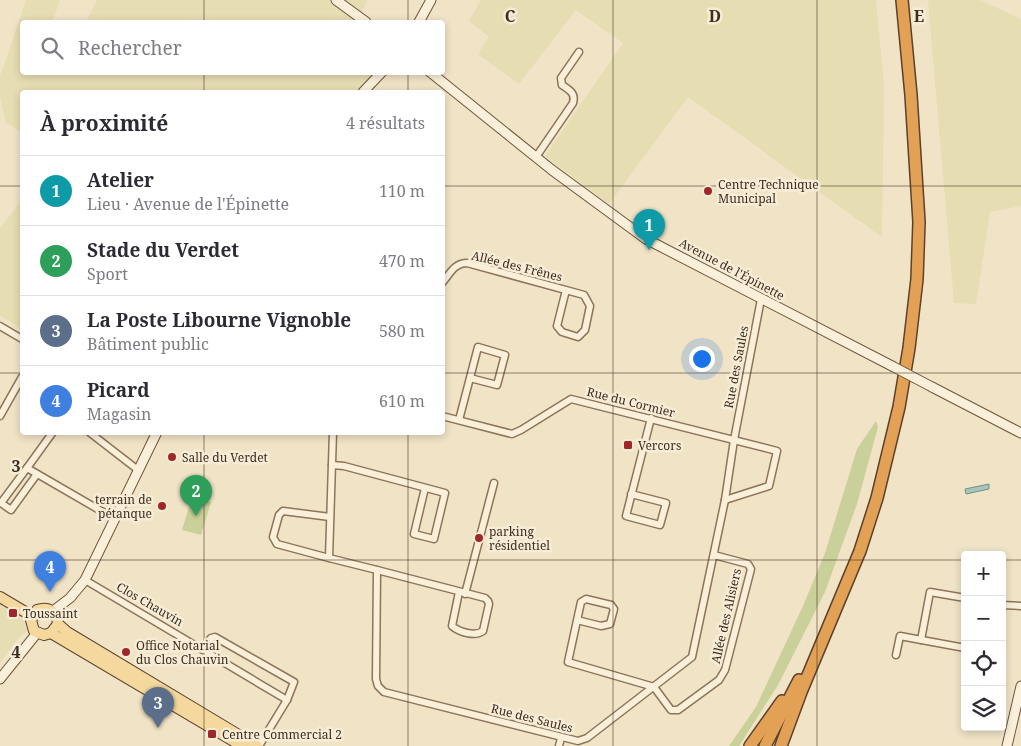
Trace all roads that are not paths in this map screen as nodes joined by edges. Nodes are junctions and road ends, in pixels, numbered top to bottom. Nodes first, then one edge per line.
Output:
1 (336, 0) edge
2 (431, 0) edge
3 (903, 0) edge
4 (363, 20) edge
5 (420, 20) edge
6 (579, 52) dead end
7 (379, 75) edge
8 (434, 75) edge
9 (365, 90) edge
10 (536, 157) junction
11 (445, 280) edge
12 (566, 290) junction
13 (761, 299) junction
14 (0, 326) edge
15 (20, 337) edge
16 (470, 378) junction
17 (20, 381) edge
18 (0, 416) edge
19 (445, 417) edge
20 (650, 418) junction
21 (459, 420) junction
22 (1021, 433) edge
23 (51, 435) edge
24 (93, 435) edge
25 (156, 435) edge
26 (333, 435) edge
27 (734, 440) junction
28 (332, 465) junction
29 (27, 468) junction
30 (138, 470) junction
31 (37, 474) junction
32 (494, 483) dead end
33 (425, 488) junction
34 (631, 494) junction
35 (725, 500) junction
36 (330, 517) junction
37 (115, 519) junction
38 (714, 556) junction
39 (329, 558) junction
40 (377, 570) junction
41 (85, 580) junction
42 (462, 593) junction
43 (840, 596) junction
44 (0, 597) edge
45 (961, 597) edge
46 (1006, 605) edge
47 (1021, 606) edge
48 (53, 611) junction
49 (32, 616) junction
50 (577, 620) junction
51 (58, 624) junction
52 (37, 633) junction
53 (52, 633) junction
54 (921, 640) junction
55 (961, 647) edge
56 (203, 649) junction
57 (896, 655) dead end
58 (801, 676) junction
59 (0, 679) edge
60 (1021, 686) edge
61 (654, 687) junction
62 (287, 700) junction
63 (561, 738) junction
64 (242, 746) edge
65 (258, 746) edge
66 (559, 746) edge
67 (750, 746) edge
68 (766, 746) edge
69 (781, 746) edge
70 (1007, 746) edge

1 - 4 street
2 - 5 street
3 - 43 highway
6 - 10 street
7 - 9 street
8 - 10 street, Avenue de l'Épinette
10 - 13 street, Avenue de l'Épinette
11 - 12 street, Allée des Frênes
12 - 12 street, Allée des Frênes
13 - 22 street, Avenue de l'Épinette, bridge
13 - 27 street, Rue des Saules
14 - 15 street
16 - 16 street
16 - 21 street
17 - 18 street
19 - 21 street, Rue du Cormier
20 - 21 street, Rue du Cormier
20 - 27 street, Rue du Cormier
20 - 34 street
23 - 29 street
24 - 30 street
25 - 30 street
26 - 28 street
27 - 35 street, Rue des Saules
27 - 35 street
28 - 33 street
28 - 36 street
29 - 31 street
29 - 31 street
30 - 37 street
31 - 37 street
32 - 42 street
33 - 33 street
34 - 34 street
35 - 38 street, Rue des Saules
36 - 39 street
36 - 39 street
37 - 41 street
38 - 61 street, Rue des Saules
38 - 61 street, Allée des Alisiers
39 - 40 street
40 - 42 street
40 - 63 street, Rue des Saules
41 - 48 street
41 - 56 street, Clos Chauvin
42 - 42 street
43 - 58 highway
43 - 69 highway
44 - 49 main road
45 - 54 street
46 - 47 street
48 - 49 main road
48 - 51 main road
49 - 52 main road
50 - 50 street
50 - 61 street
51 - 53 main road
51 - 65 main road
52 - 53 main road
52 - 59 street
53 - 64 main road
54 - 55 street
54 - 57 street
56 - 62 street, Clos Chauvin
56 - 62 street
58 - 67 highway
58 - 68 highway
60 - 70 street
61 - 63 street, Rue des Saules
62 - 65 street
63 - 66 street

